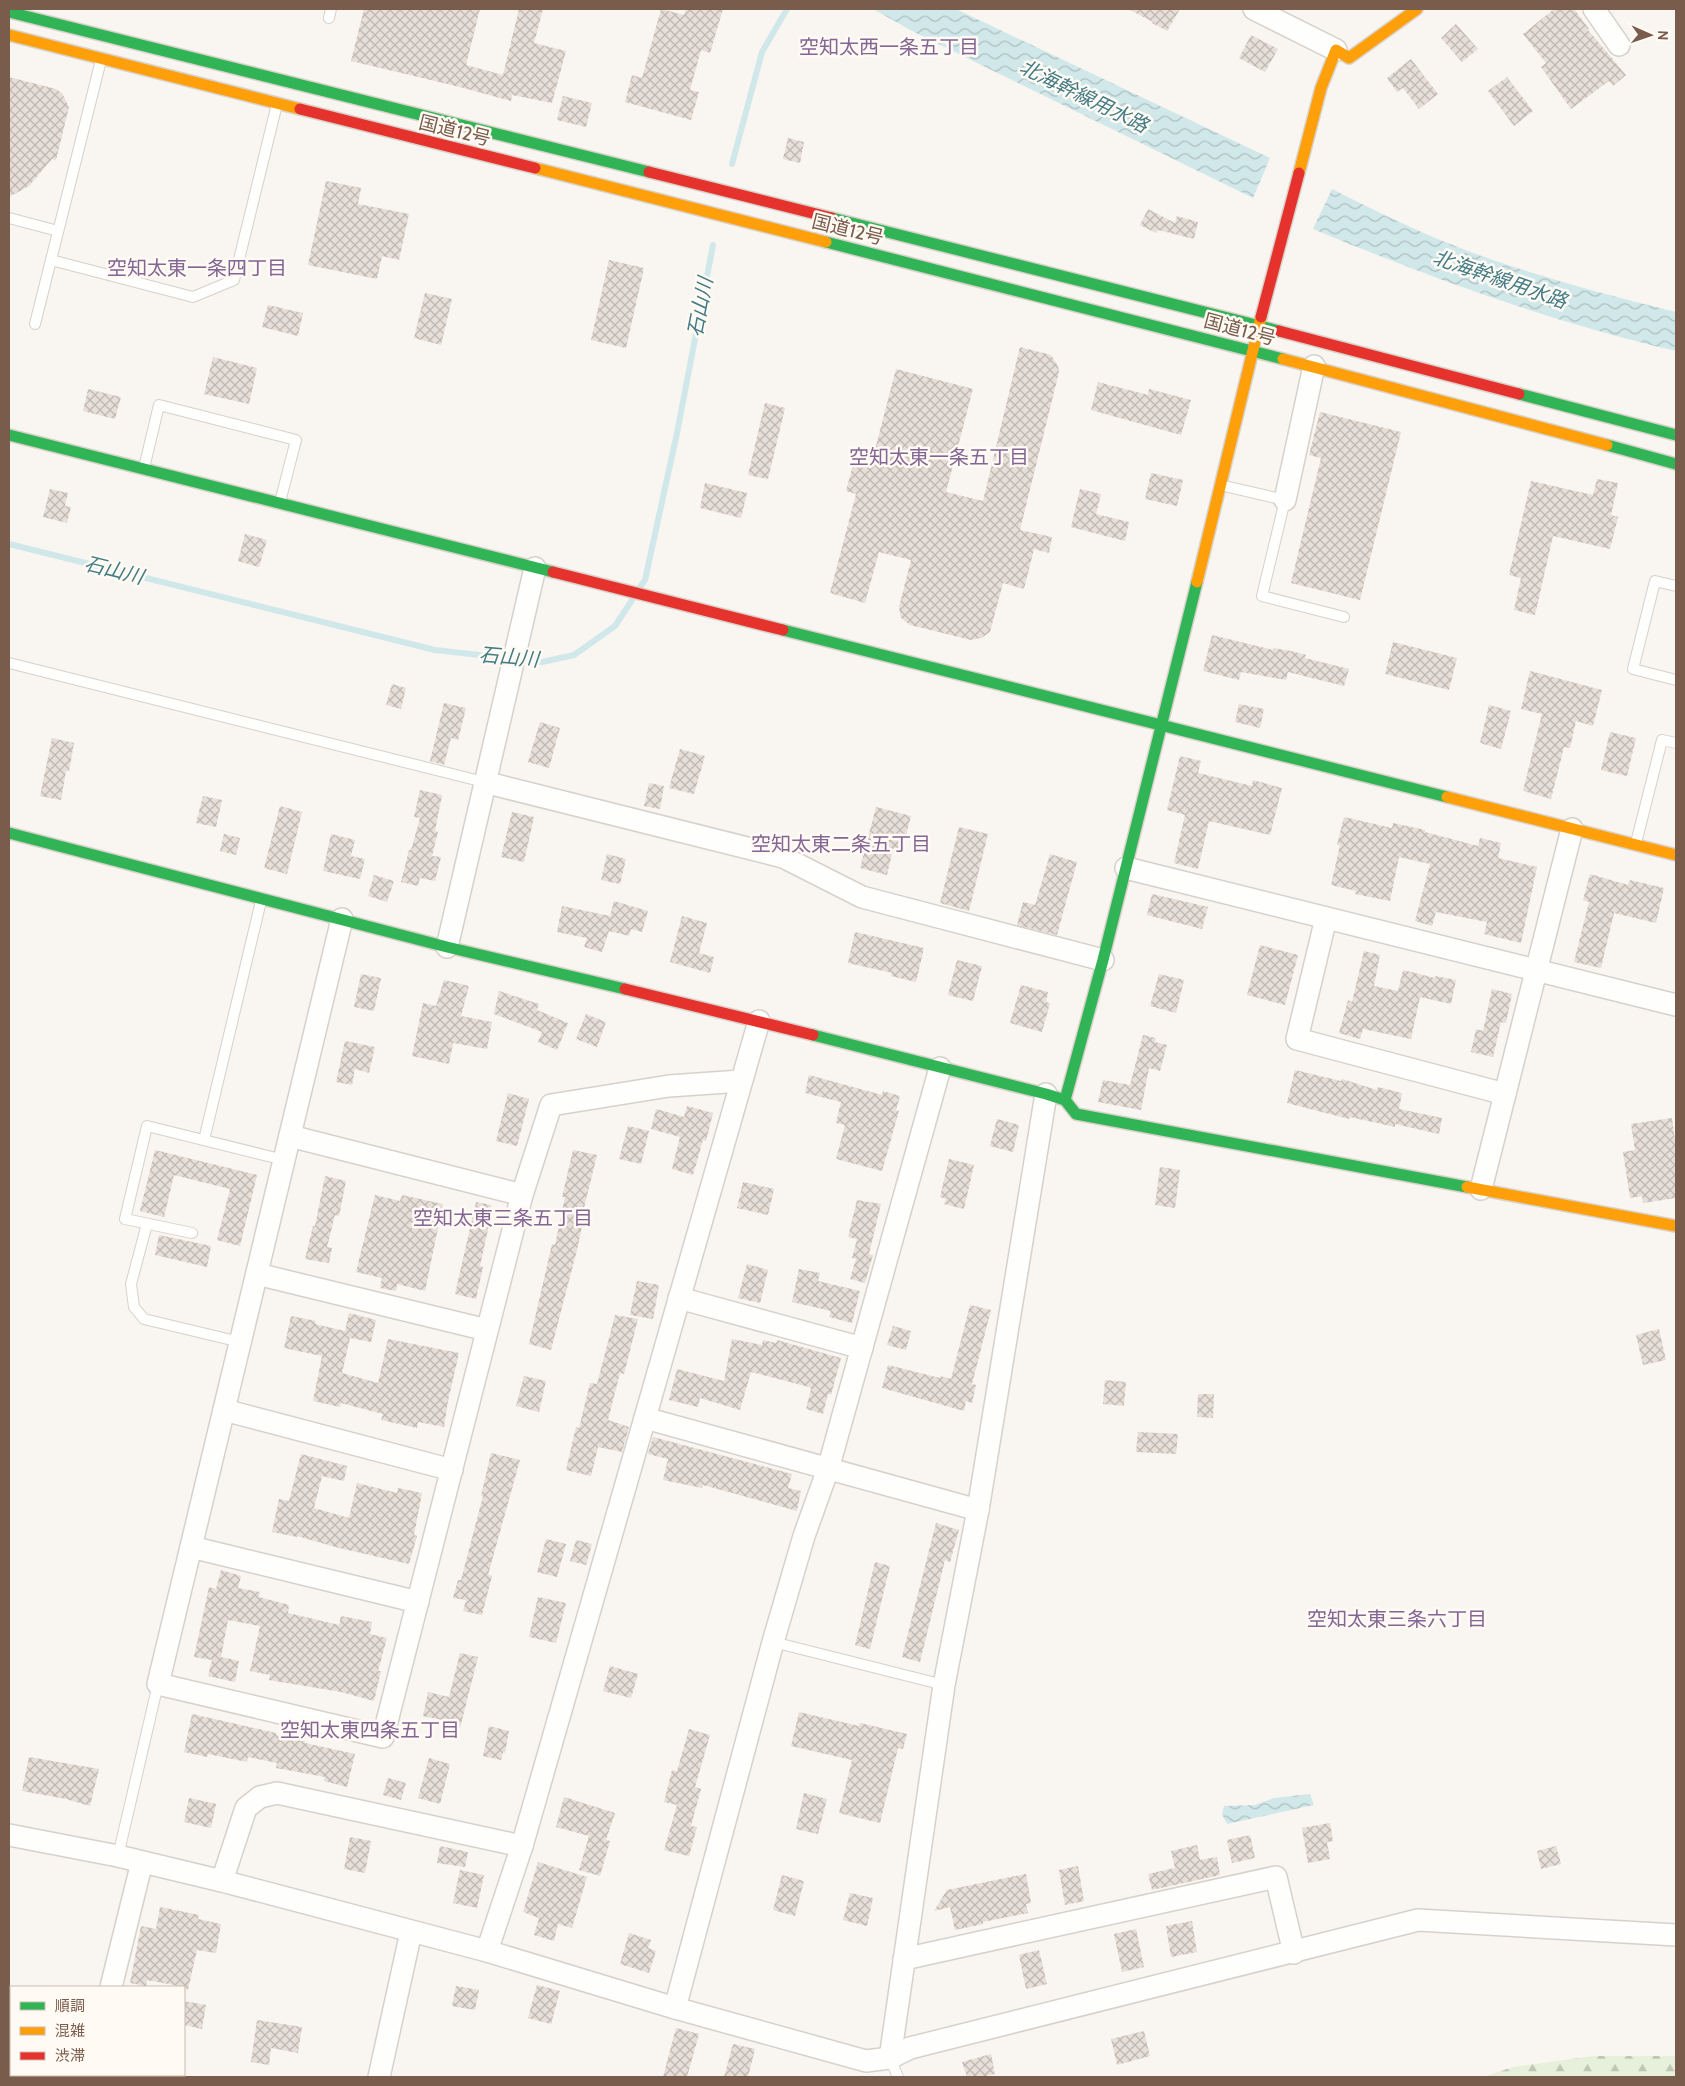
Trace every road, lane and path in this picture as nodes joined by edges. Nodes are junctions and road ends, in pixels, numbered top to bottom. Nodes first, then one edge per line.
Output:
1 (1254, 9) edge
2 (1417, 9) edge
3 (1594, 9) edge
4 (13, 12) edge
5 (9, 35) edge
6 (1620, 45) dead end
7 (1336, 50) junction
8 (102, 59) junction
9 (277, 103) junction
10 (9, 218) edge
11 (58, 231) junction
12 (51, 260) junction
13 (35, 324) dead end
14 (1258, 325) junction
15 (1252, 350) junction
16 (1314, 366) junction
17 (9, 435) edge
18 (1676, 436) edge
19 (1676, 464) edge
20 (143, 469) junction
21 (1219, 485) junction
22 (1285, 500) junction
23 (280, 504) junction
24 (535, 568) junction
25 (1676, 586) edge
26 (1344, 617) dead end
27 (9, 662) edge
28 (1676, 680) edge
29 (1162, 726) junction
30 (1676, 743) edge
31 (484, 782) junction
32 (1572, 829) junction
33 (9, 833) edge
34 (1635, 845) junction
35 (1676, 855) edge
36 (1126, 868) junction
37 (262, 897) junction
38 (1326, 918) junction
39 (342, 919) junction
40 (447, 947) junction
41 (1103, 960) junction
42 (1537, 970) junction
43 (1676, 1005) edge
44 (759, 1021) junction
45 (940, 1068) junction
46 (741, 1081) junction
47 (1506, 1094) junction
48 (1055, 1097) junction
49 (290, 1136) junction
50 (204, 1140) junction
51 (284, 1160) junction
52 (1481, 1189) junction
53 (522, 1195) junction
54 (147, 1224) junction
55 (1676, 1226) edge
56 (192, 1234) dead end
57 (257, 1274) junction
58 (679, 1298) junction
59 (487, 1330) junction
60 (240, 1342) junction
61 (862, 1348) junction
62 (224, 1410) junction
63 (646, 1418) junction
64 (828, 1469) junction
65 (452, 1470) junction
66 (978, 1510) junction
67 (191, 1547) junction
68 (418, 1602) junction
69 (773, 1642) junction
70 (158, 1684) junction
71 (944, 1684) junction
72 (9, 1835) edge
73 (522, 1846) junction
74 (118, 1856) junction
75 (142, 1862) junction
76 (222, 1881) junction
77 (411, 1932) junction
78 (1676, 1935) edge
79 (487, 1951) junction
80 (1294, 1953) junction
81 (904, 1958) junction
82 (111, 1986) edge
83 (675, 2008) junction
84 (894, 2068) edge
85 (379, 2077) edge

1 - 7 street
2 - 7 main road
3 - 6 street
4 - 14 main road, 国道12号
5 - 8 main road, 国道12号
7 - 14 main road
8 - 9 main road, 国道12号
8 - 11 lane
9 - 12 lane
9 - 15 main road, 国道12号
10 - 11 lane
11 - 12 lane
12 - 13 lane
14 - 15 main road
14 - 18 main road, 国道12号
15 - 16 main road, 国道12号
15 - 21 main road
16 - 19 main road, 国道12号
16 - 22 street
17 - 20 main road
20 - 23 main road
20 - 23 lane
21 - 22 lane
21 - 29 main road
22 - 26 lane
23 - 24 main road
24 - 29 main road
24 - 31 street
25 - 28 lane
27 - 31 lane
29 - 32 main road
29 - 36 main road
30 - 34 lane
31 - 40 street
31 - 41 street
32 - 34 main road
32 - 42 street
33 - 37 main road
34 - 35 main road
36 - 38 street
36 - 41 main road
37 - 39 main road
37 - 50 lane
38 - 42 street
38 - 47 street
39 - 40 main road
39 - 49 street
40 - 44 main road
41 - 48 main road
42 - 43 street
42 - 47 street
44 - 45 main road
44 - 46 street
45 - 48 main road
45 - 61 street
46 - 53 street
46 - 58 street
47 - 52 street
48 - 52 main road
48 - 66 street
49 - 51 street
49 - 53 street
50 - 51 lane
50 - 54 lane
51 - 57 street
52 - 55 main road
53 - 59 street
54 - 56 lane
54 - 60 lane
57 - 59 street
57 - 60 street
58 - 61 street
58 - 63 street
59 - 65 street
60 - 62 street
61 - 64 street
62 - 65 street
62 - 67 street
63 - 64 street
63 - 73 street
64 - 66 street
64 - 69 street
65 - 68 street
66 - 71 street
67 - 68 street
67 - 70 street
68 - 70 street
69 - 71 lane
69 - 83 street
70 - 74 lane
71 - 81 street
72 - 74 street
73 - 76 street
73 - 79 street
74 - 75 street
75 - 76 street
75 - 82 street
76 - 77 street
77 - 79 street
77 - 85 street
78 - 80 street
79 - 83 street
80 - 81 street
80 - 84 street
81 - 84 street
83 - 84 street

